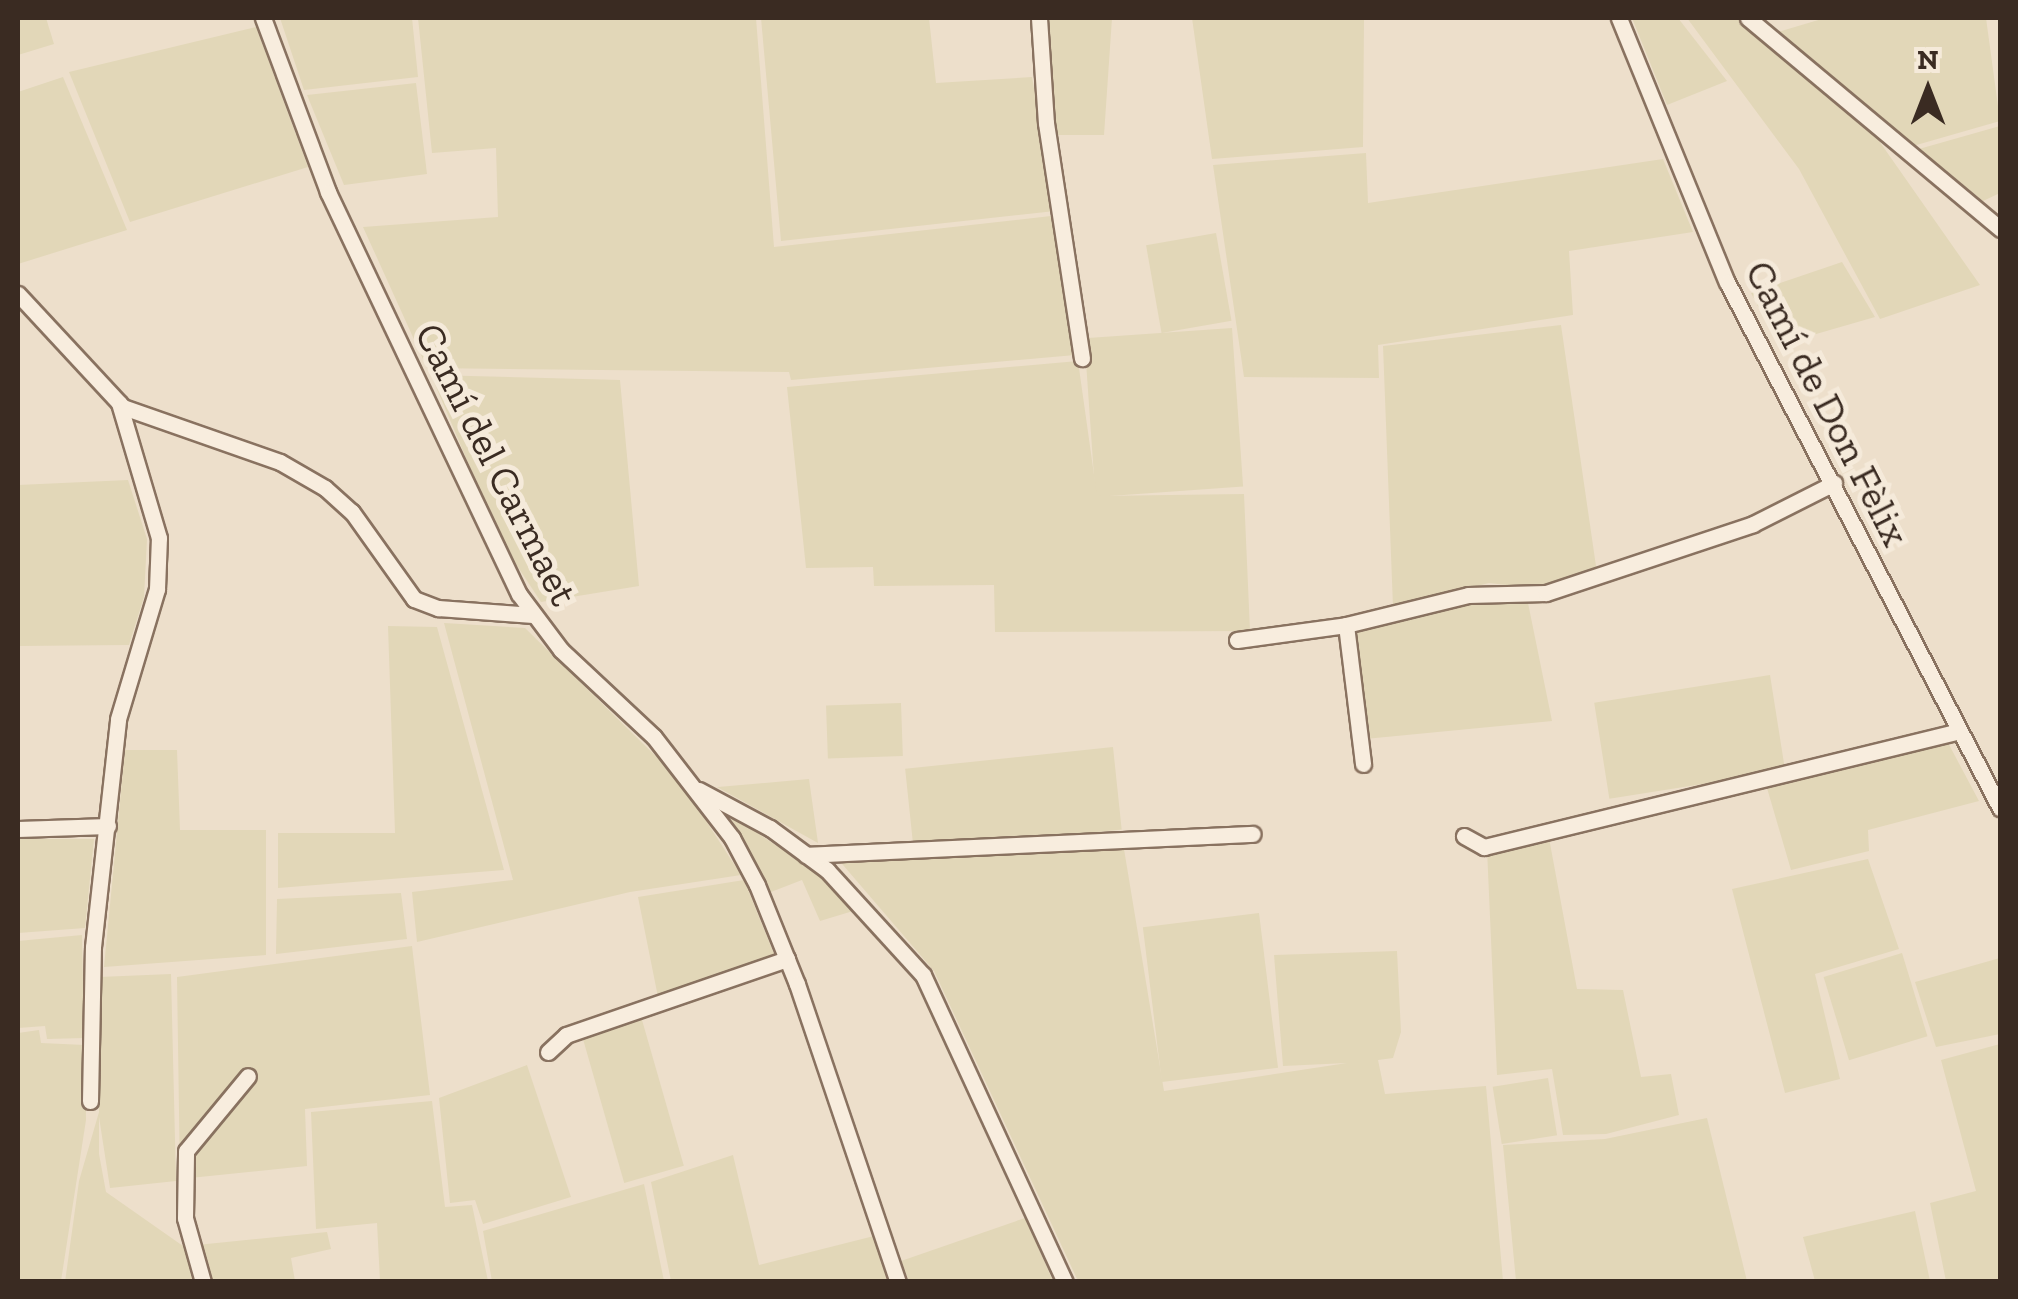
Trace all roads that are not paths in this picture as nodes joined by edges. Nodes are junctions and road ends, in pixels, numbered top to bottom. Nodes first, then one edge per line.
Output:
1 (264, 18) edge
2 (1039, 18) edge
3 (1620, 18) edge
4 (1748, 18) edge
5 (2000, 229) edge
6 (18, 294) edge
7 (1082, 358) dead end
8 (119, 403) junction
9 (1834, 482) junction
10 (533, 616) junction
11 (1346, 624) junction
12 (1237, 640) dead end
13 (1956, 732) junction
14 (1363, 764) dead end
15 (696, 788) junction
16 (2000, 808) edge
17 (108, 826) junction
18 (18, 829) edge
19 (1253, 834) dead end
20 (1464, 836) dead end
21 (806, 855) junction
22 (787, 959) junction
23 (548, 1052) dead end
24 (248, 1076) dead end
25 (90, 1101) dead end
26 (203, 1282) edge
27 (898, 1282) edge
28 (1065, 1282) edge

1 - 10 street, Camí del Carmaet
2 - 7 street
3 - 9 street, Camí de Don Fèlix
4 - 5 street
6 - 8 street
8 - 10 street
8 - 17 street
9 - 11 street
9 - 13 street, Camí de Don Fèlix
10 - 15 street, Camí del Carmaet
11 - 12 street
11 - 14 street
13 - 16 street, Camí de Don Fèlix
13 - 20 street
15 - 21 street
15 - 22 street, Camí del Carmaet
17 - 18 street
17 - 25 street
19 - 21 street
21 - 28 street
22 - 23 street
22 - 27 street, Camí del Carmaet
24 - 26 street

